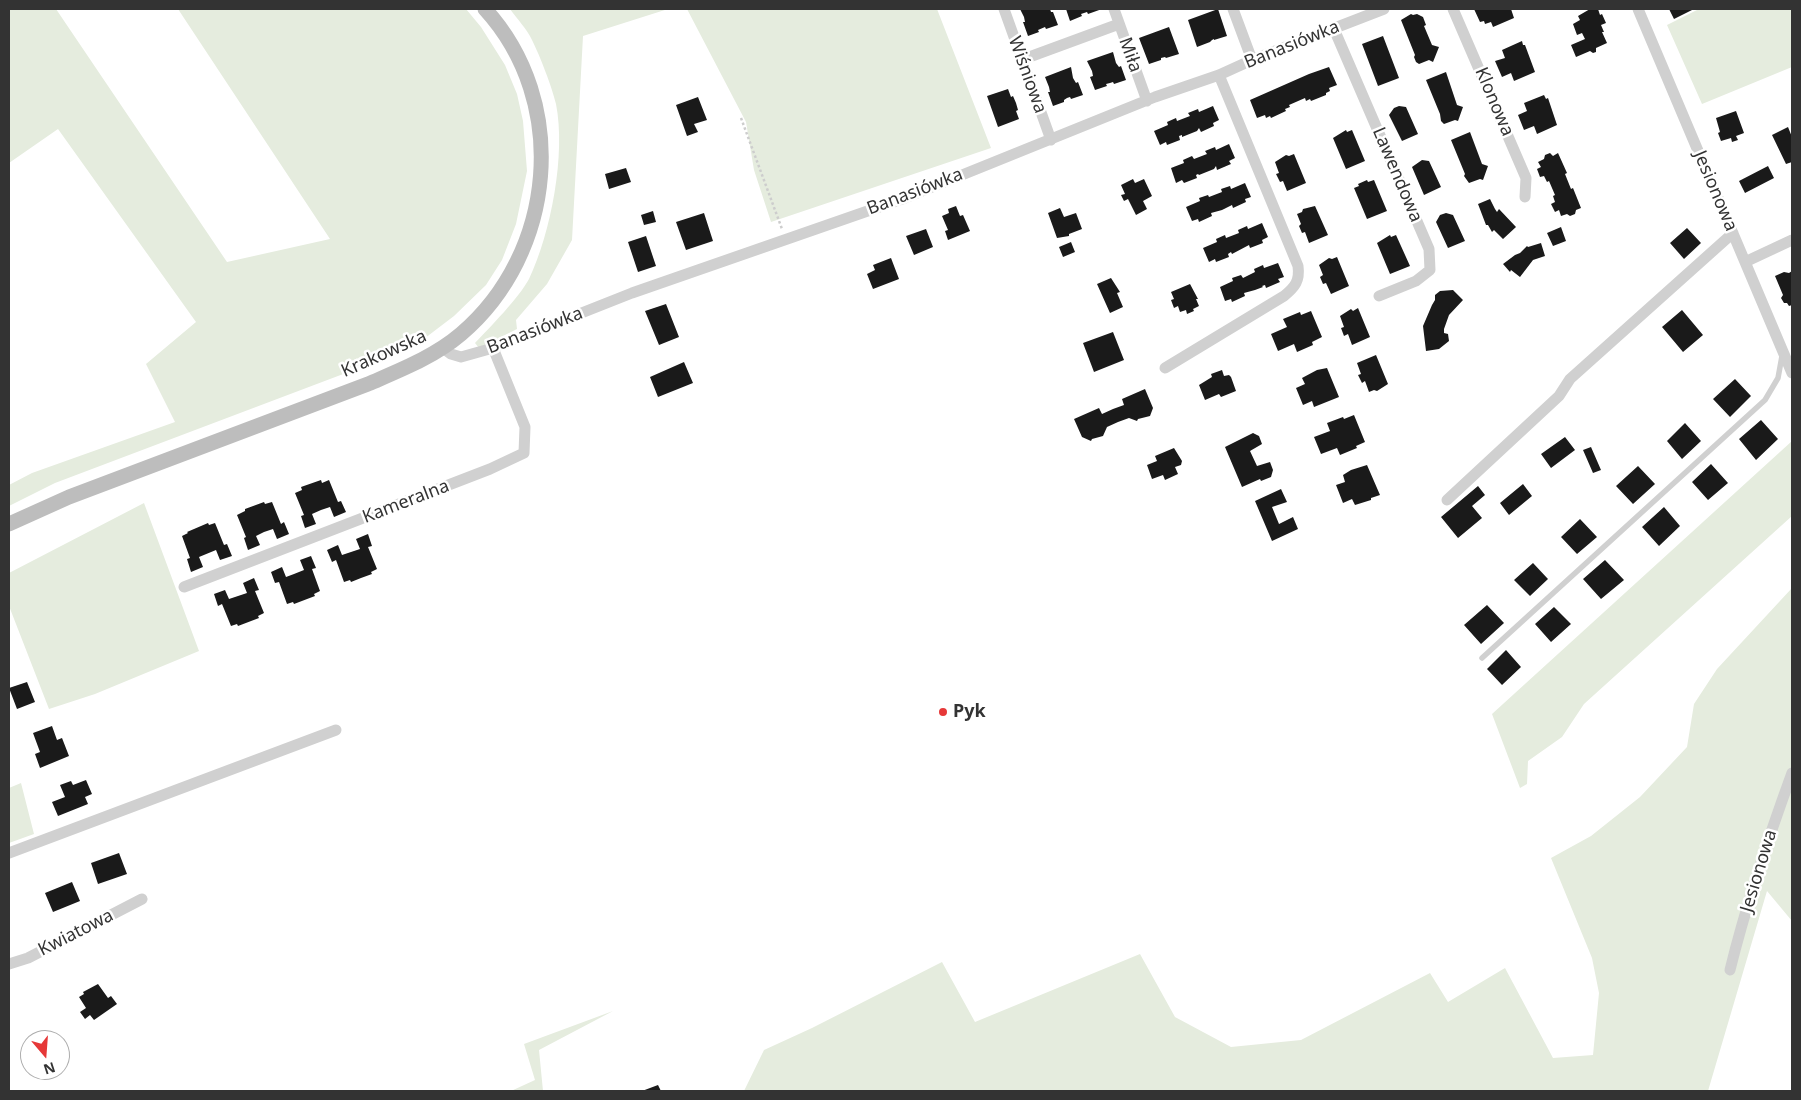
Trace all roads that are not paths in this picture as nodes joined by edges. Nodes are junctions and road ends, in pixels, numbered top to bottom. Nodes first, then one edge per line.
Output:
1 (485, 9) edge
2 (1004, 9) edge
3 (1114, 9) edge
4 (1233, 9) edge
5 (1384, 9) edge
6 (1453, 9) edge
7 (1638, 9) edge
8 (1119, 24) junction
9 (1334, 29) junction
10 (1032, 56) dead end
11 (1252, 60) junction
12 (1220, 75) junction
13 (1147, 101) junction
14 (1051, 140) junction
15 (1525, 197) dead end
16 (1733, 233) junction
17 (1792, 240) edge
18 (1745, 262) junction
19 (1379, 296) dead end
20 (443, 348) junction
21 (493, 348) junction
22 (1783, 352) junction
23 (1165, 368) dead end
24 (1792, 373) edge
25 (1447, 500) dead end
26 (9, 524) edge
27 (184, 587) dead end
28 (1482, 658) dead end
29 (336, 730) dead end
30 (1792, 773) edge
31 (9, 853) edge
32 (142, 899) dead end
33 (9, 964) edge
34 (1730, 970) dead end

1 - 20 main road, Krakowska
2 - 14 street, Wiśniowa
3 - 8 street, Miła
4 - 11 street
5 - 9 street, Banasiówka
6 - 15 street, Klonowa
7 - 16 street, Jesionowa
8 - 10 street
8 - 13 street, Miła
9 - 11 street, Banasiówka
9 - 19 street, Lawendowa
11 - 12 street, Banasiówka
12 - 13 street, Banasiówka
12 - 23 street
13 - 14 street, Banasiówka
14 - 21 street, Banasiówka
16 - 18 street, Jesionowa
16 - 25 street
17 - 18 street
18 - 22 street, Jesionowa
20 - 21 street, Banasiówka
20 - 26 main road, Krakowska
21 - 27 street, Kameralna
22 - 24 street, Jesionowa
22 - 28 lane
29 - 31 street
30 - 34 street, Jesionowa
32 - 33 street, Kwiatowa

